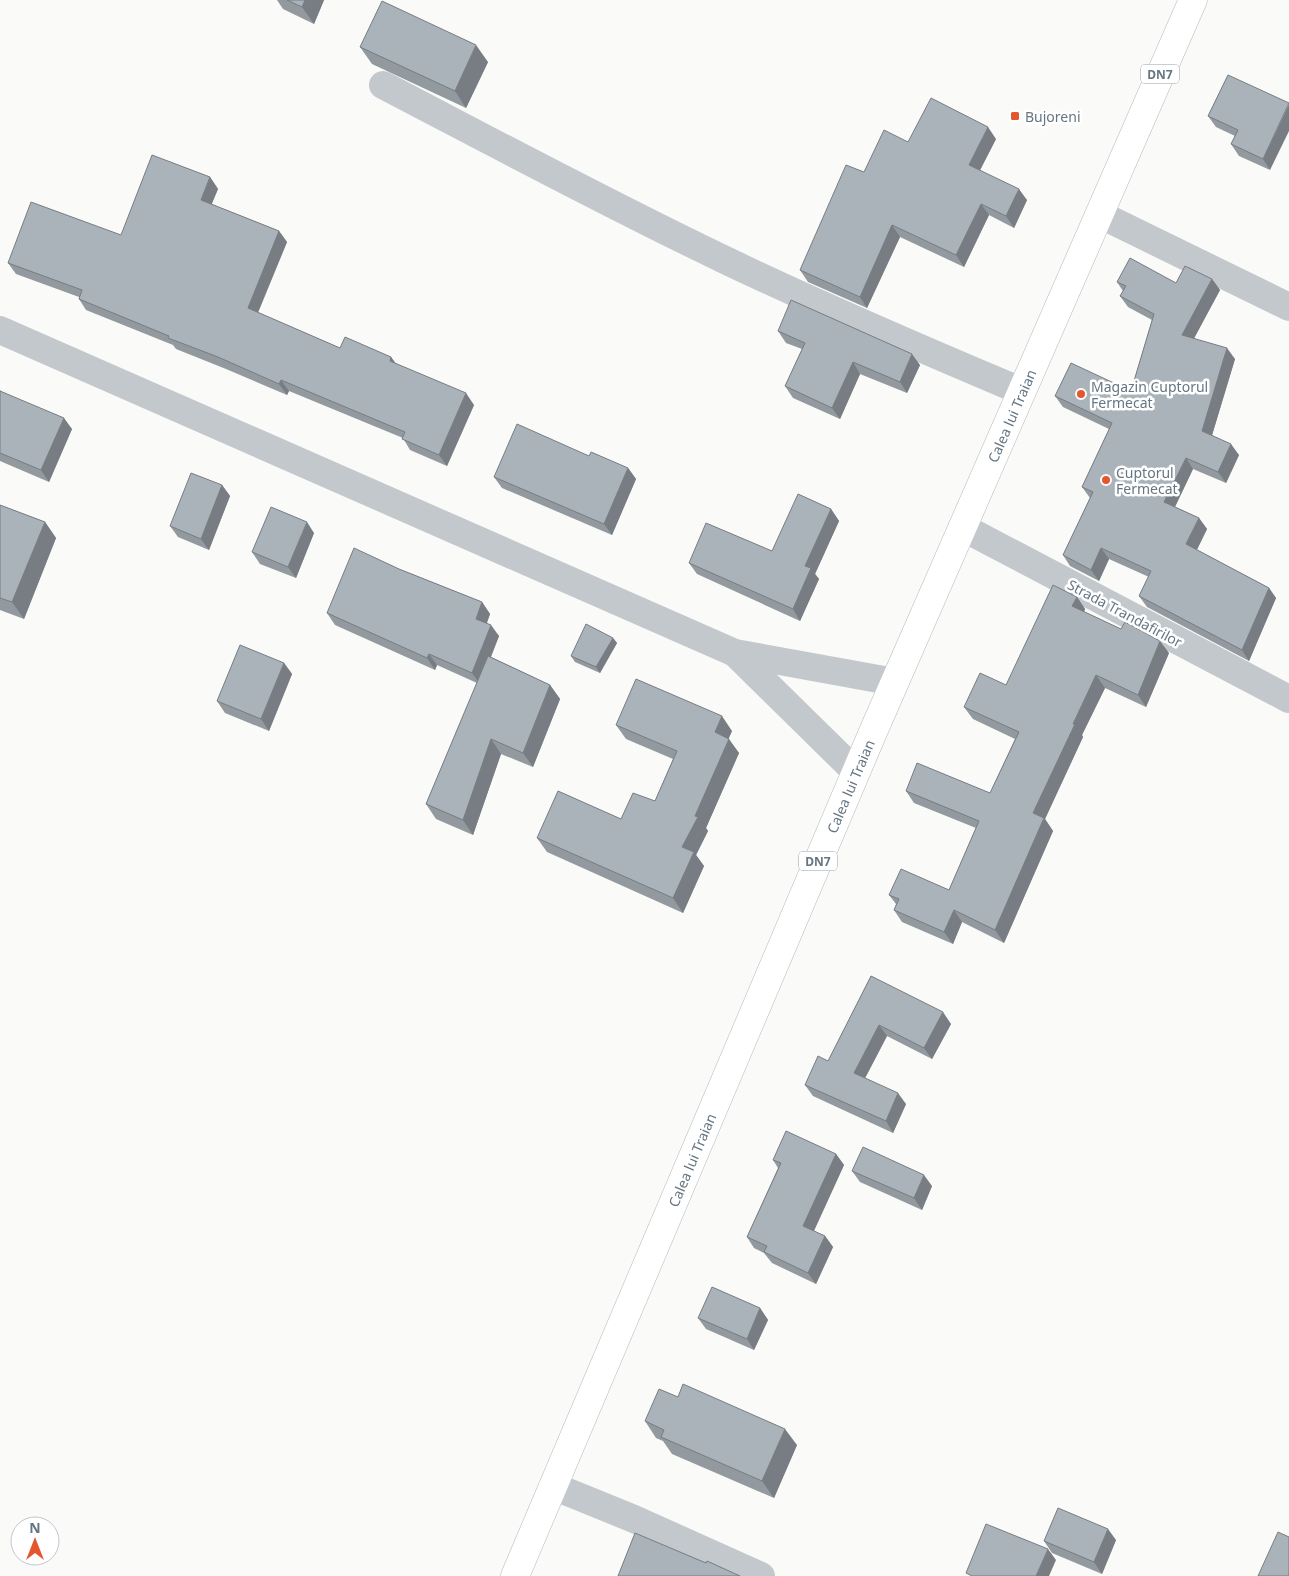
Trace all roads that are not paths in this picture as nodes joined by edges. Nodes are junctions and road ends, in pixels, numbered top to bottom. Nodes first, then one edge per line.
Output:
1 (1193, 0) edge
2 (383, 85) dead end
3 (1099, 214) junction
4 (1289, 306) edge
5 (0, 330) edge
6 (1021, 391) junction
7 (962, 527) junction
8 (735, 653) junction
9 (895, 682) junction
10 (1289, 699) edge
11 (856, 772) junction
12 (553, 1486) junction
13 (515, 1576) edge
14 (761, 1576) edge

1 - 3 highway, Calea lui Traian / DN7
2 - 6 street
3 - 4 street
3 - 6 highway, Calea lui Traian / DN7
5 - 8 street
6 - 7 highway, Calea lui Traian / DN7
7 - 9 highway, Calea lui Traian / DN7
7 - 10 street, Strada Trandafirilor
8 - 9 street
8 - 11 street
9 - 11 highway, Calea lui Traian / DN7
11 - 12 highway, Calea lui Traian / DN7
12 - 13 highway, Calea lui Traian / DN7
12 - 14 street

